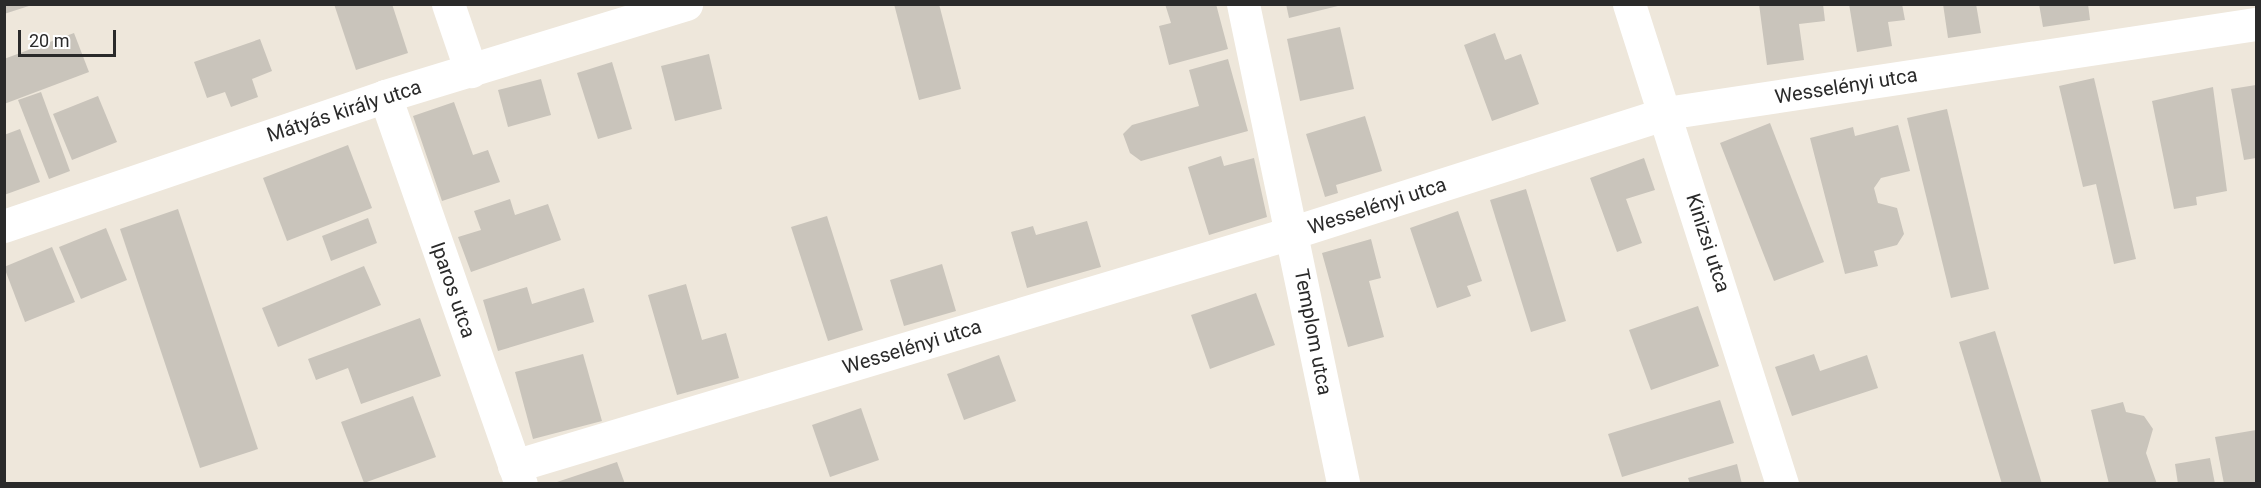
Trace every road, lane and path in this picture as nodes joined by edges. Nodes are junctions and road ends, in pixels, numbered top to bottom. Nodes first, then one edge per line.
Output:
1 (448, 4) edge
2 (687, 4) edge
3 (1243, 4) edge
4 (1629, 4) edge
5 (2256, 24) edge
6 (471, 71) junction
7 (386, 96) junction
8 (1666, 113) junction
9 (4, 226) edge
10 (1294, 232) junction
11 (518, 475) edge
12 (1343, 483) edge
13 (1782, 483) edge

1 - 6 street
2 - 6 street, Mátyás király utca
3 - 10 street, Templom utca
4 - 8 street, Kinizsi utca
5 - 8 street, Wesselényi utca
6 - 7 street, Mátyás király utca
7 - 9 street, Mátyás király utca
7 - 11 street, Iparos utca
8 - 10 street, Wesselényi utca
8 - 13 street, Kinizsi utca
10 - 11 street, Wesselényi utca
10 - 12 street, Templom utca

